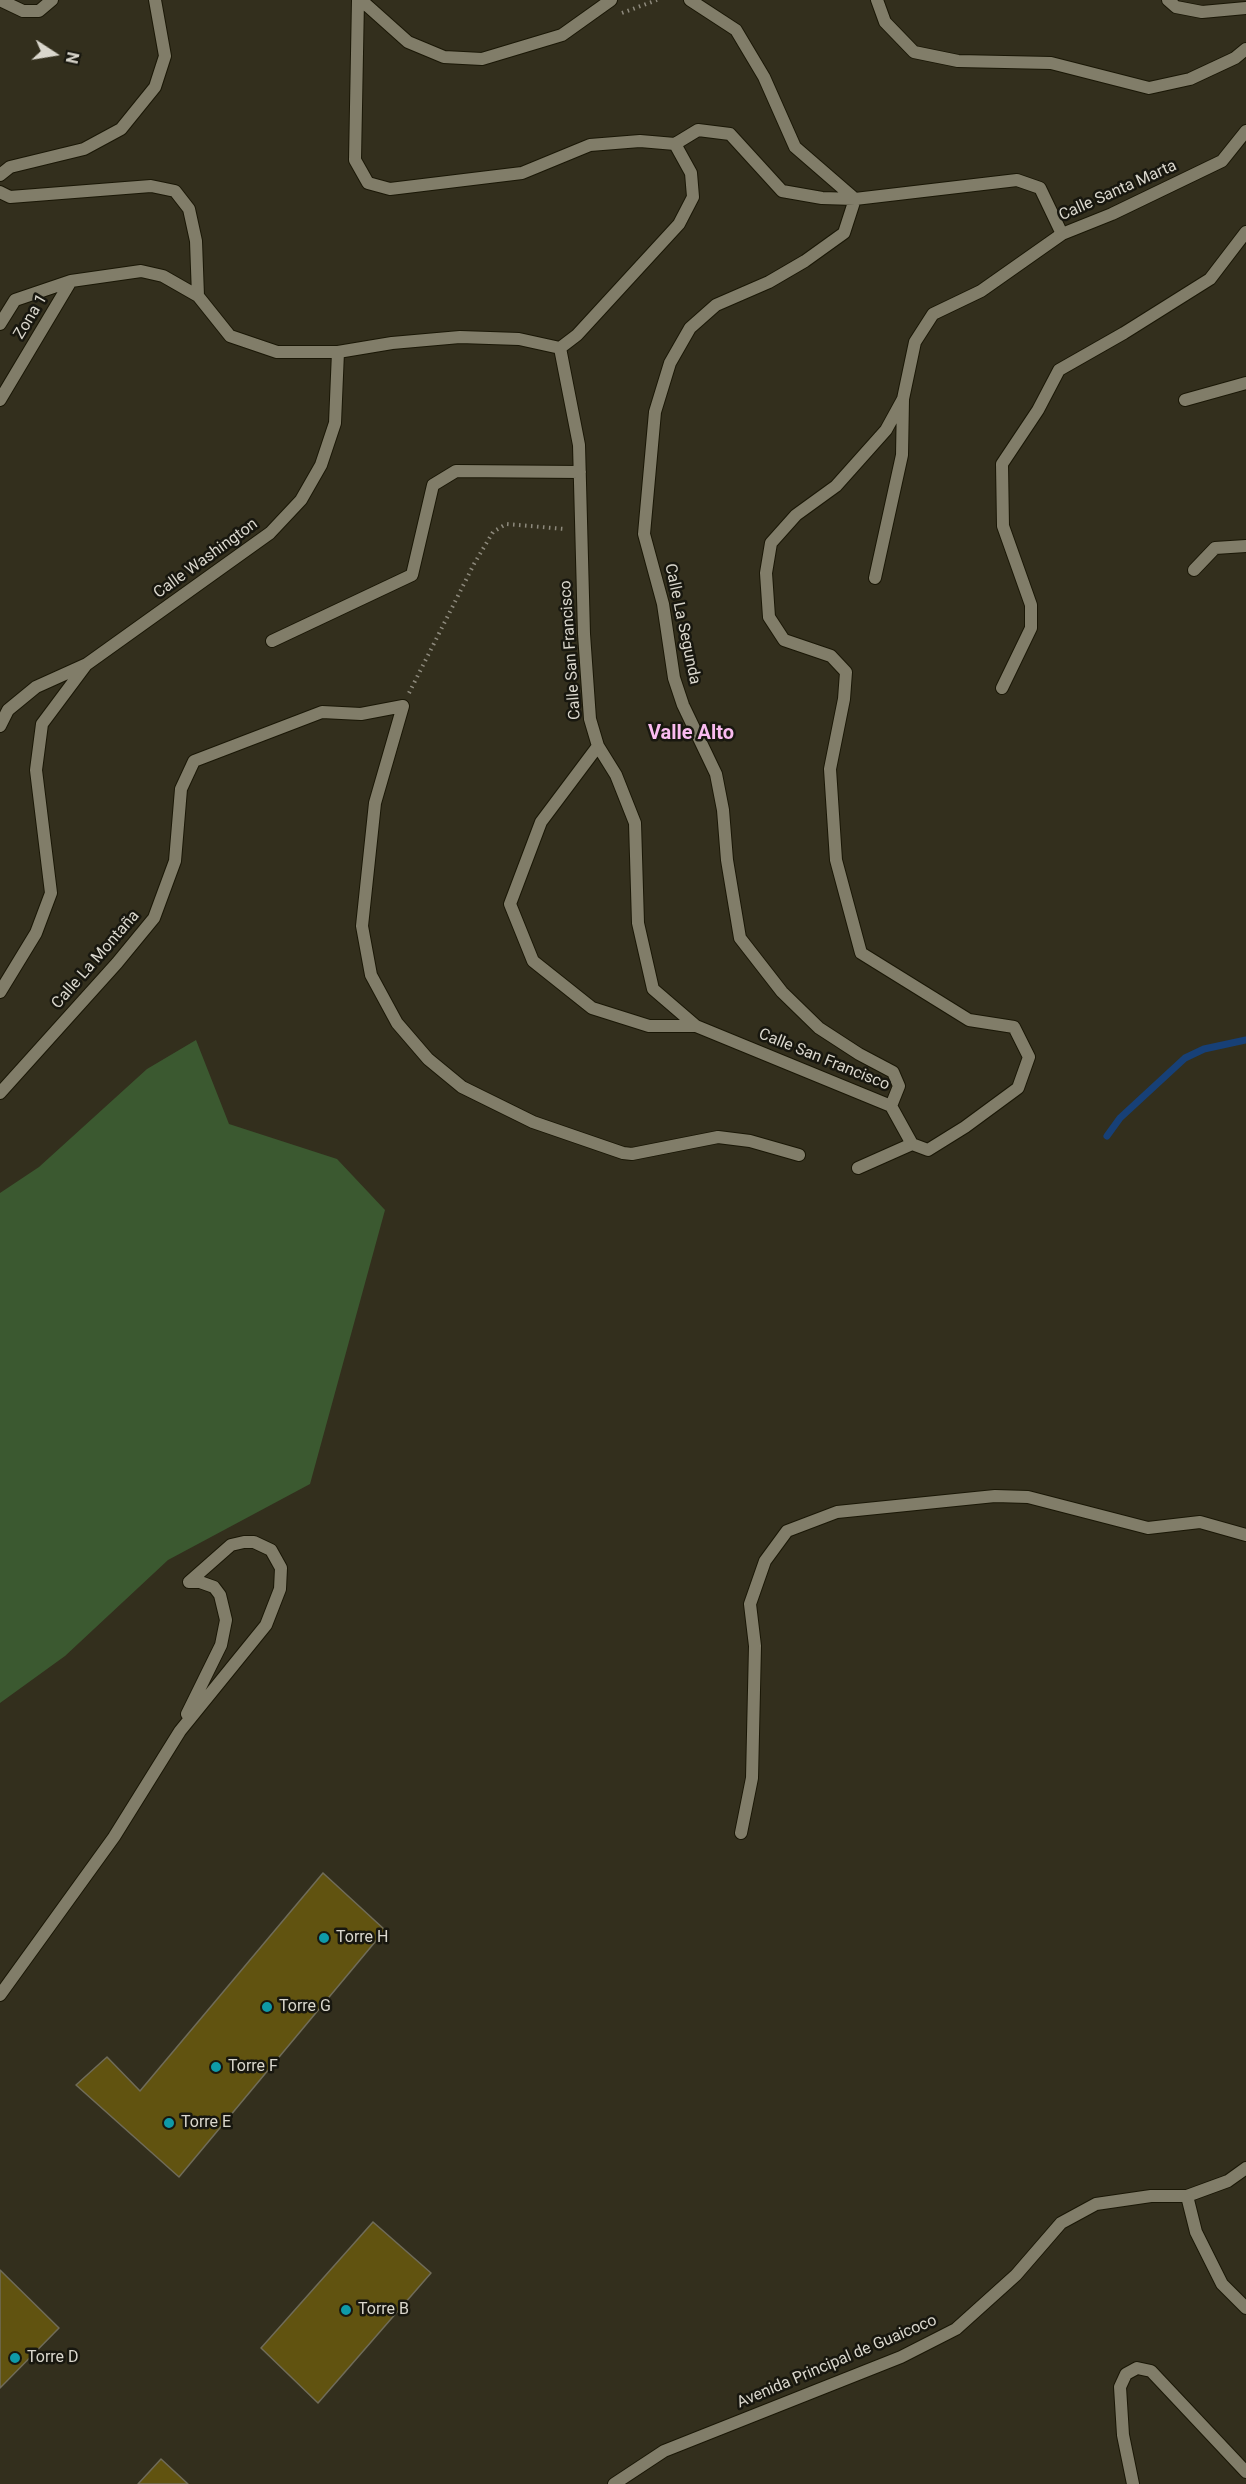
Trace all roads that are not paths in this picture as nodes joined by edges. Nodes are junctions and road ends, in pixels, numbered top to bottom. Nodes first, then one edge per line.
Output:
1 (52, 0) edge
2 (155, 0) edge
3 (360, 0) edge
4 (610, 0) edge
5 (690, 0) edge
6 (877, 0) edge
7 (1168, 0) edge
8 (2, 1) edge
9 (1246, 8) edge
10 (1246, 49) edge
11 (1246, 131) edge
12 (675, 144) junction
13 (0, 175) edge
14 (0, 192) edge
15 (855, 198) junction
16 (1246, 232) edge
17 (1062, 234) junction
18 (71, 281) junction
19 (198, 297) junction
20 (0, 324) edge
21 (560, 348) junction
22 (338, 352) junction
23 (1246, 383) edge
24 (903, 399) junction
25 (0, 400) edge
26 (1185, 400) dead end
27 (580, 472) junction
28 (1246, 546) edge
29 (1194, 570) dead end
30 (875, 578) dead end
31 (272, 641) dead end
32 (87, 664) junction
33 (1002, 688) dead end
34 (0, 726) edge
35 (598, 746) junction
36 (0, 992) edge
37 (696, 1026) junction
38 (0, 1093) edge
39 (891, 1106) junction
40 (912, 1144) junction
41 (799, 1155) dead end
42 (858, 1168) dead end
43 (1246, 1535) edge
44 (180, 1731) junction
45 (741, 1833) dead end
46 (0, 1995) edge
47 (1246, 2168) edge
48 (1187, 2196) junction
49 (1246, 2308) edge
50 (1246, 2472) edge
51 (614, 2484) edge
52 (1133, 2484) edge

1 - 8 street
2 - 13 street
3 - 4 street
3 - 12 street
5 - 15 street
6 - 10 street
7 - 9 street
11 - 17 street, Calle Santa Marta
12 - 15 street
12 - 21 street
14 - 19 street
15 - 17 street
15 - 39 street, Calle La Segunda
16 - 33 street
17 - 24 street, Calle Santa Marta
18 - 19 street
18 - 20 street
18 - 25 street, Zona 1
19 - 22 street
21 - 22 street
21 - 27 street, Calle San Francisco
22 - 32 street, Calle Washington
23 - 26 street
24 - 30 street
24 - 40 street, Calle Santa Marta
27 - 31 street
27 - 35 street, Calle San Francisco
28 - 29 street
32 - 34 street, Calle Washington
32 - 36 street
35 - 37 street, Calle San Francisco
35 - 37 street
37 - 39 street, Calle San Francisco
38 - 41 street, Calle La Montaña
39 - 40 street, Calle San Francisco
40 - 42 street
43 - 45 street
44 - 44 street
44 - 46 street
47 - 48 street, Avenida Principal de Guaicoco
48 - 49 street
48 - 51 street, Avenida Principal de Guaicoco
50 - 52 street

